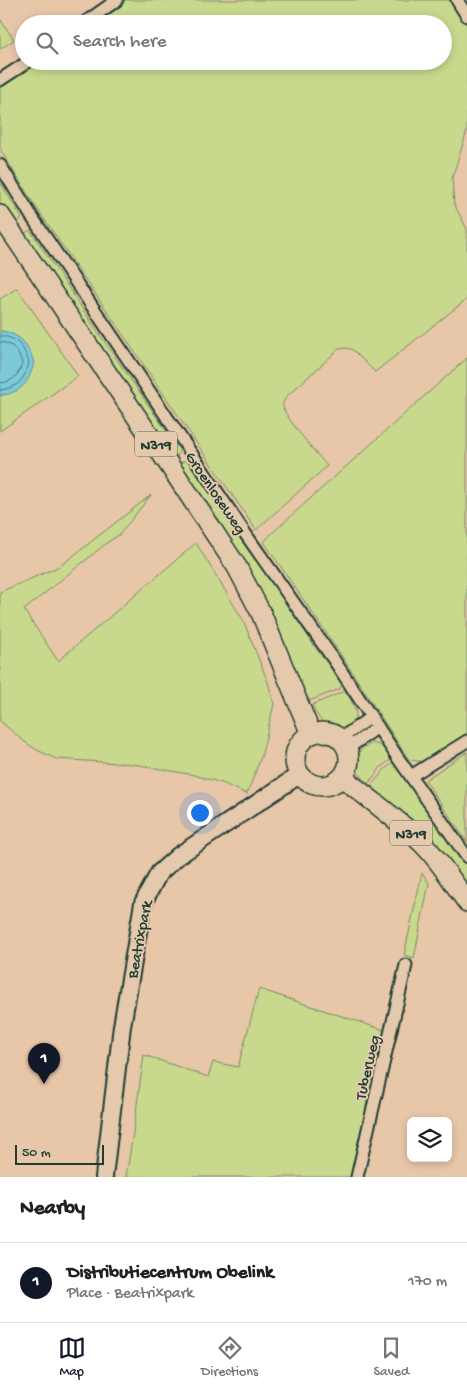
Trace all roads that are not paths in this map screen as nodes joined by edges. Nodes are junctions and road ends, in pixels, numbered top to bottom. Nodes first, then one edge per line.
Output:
1 (117, 0) edge
2 (457, 0) edge
3 (96, 15) edge
4 (467, 16) edge
5 (15, 70) edge
6 (0, 80) edge
7 (0, 164) edge
8 (0, 215) edge
9 (371, 717) junction
10 (378, 727) junction
11 (311, 734) junction
12 (467, 742) edge
13 (343, 744) junction
14 (299, 775) junction
15 (411, 776) junction
16 (342, 777) junction
17 (467, 857) edge
18 (467, 902) edge
19 (406, 965) dead end
20 (104, 1177) edge
21 (357, 1177) edge

1 - 3 street
2 - 4 street
5 - 6 street
7 - 9 street, Groenloseweg
8 - 11 main road, Groenloseweg / N319
9 - 10 street, Groenloseweg
9 - 13 street
10 - 13 street
10 - 15 street, Groenloseweg
11 - 13 main road
11 - 14 main road
12 - 15 street
13 - 16 main road
14 - 16 main road
14 - 20 street, Beatrixpark
15 - 17 street, Groenloseweg
16 - 18 main road, N319
19 - 21 street, Tuberweg

